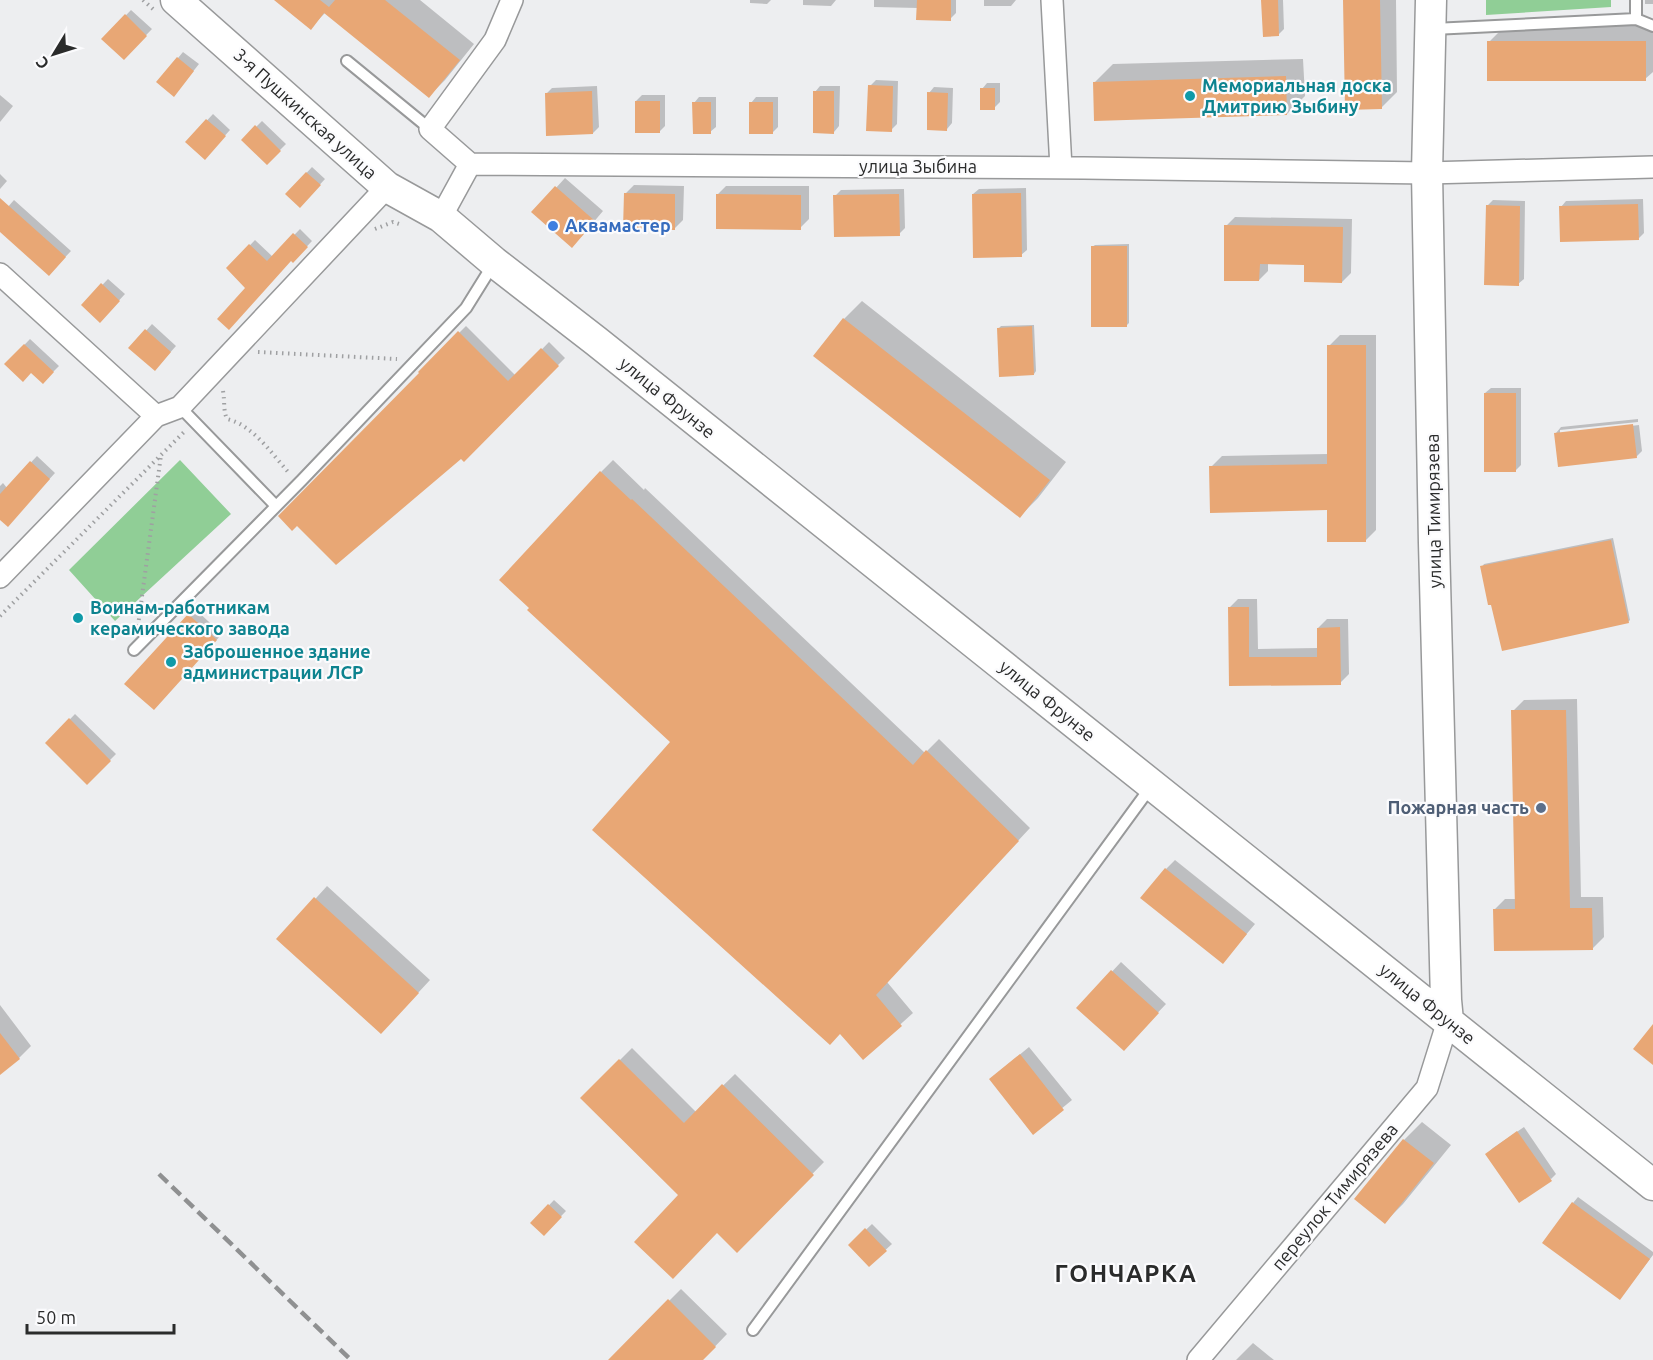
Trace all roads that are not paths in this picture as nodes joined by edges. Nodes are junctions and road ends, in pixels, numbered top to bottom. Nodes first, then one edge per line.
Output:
1 (512, 0) edge
2 (1052, 0) edge
3 (1431, 0) edge
4 (1636, 0) edge
5 (169, 8) edge
6 (1636, 19) junction
7 (1653, 26) edge
8 (1430, 30) junction
9 (347, 61) dead end
10 (430, 129) junction
11 (470, 164) junction
12 (1653, 167) edge
13 (1061, 168) junction
14 (1427, 173) junction
15 (387, 187) junction
16 (441, 217) junction
17 (494, 262) junction
18 (0, 274) edge
19 (180, 407) junction
20 (156, 416) junction
21 (276, 506) junction
22 (0, 577) edge
23 (134, 650) dead end
24 (1152, 785) junction
25 (1448, 1021) junction
26 (1653, 1185) edge
27 (753, 1330) dead end
28 (1198, 1360) edge

1 - 10 street
2 - 13 street
3 - 8 main road, улица Тимирязева
4 - 6 lane
5 - 15 main road, 3-я Пушкинская улица
6 - 7 lane
6 - 8 lane
8 - 14 main road, улица Тимирязева
9 - 10 lane
10 - 11 street
11 - 13 street, улица Зыбина
11 - 16 street
12 - 14 street, улица Зыбина
13 - 14 street, улица Зыбина
14 - 25 main road, улица Тимирязева
15 - 16 main road, 3-я Пушкинская улица
15 - 19 street
16 - 17 main road, улица Фрунзе
17 - 21 lane
17 - 24 main road, улица Фрунзе
18 - 20 street
19 - 20 street
19 - 21 lane
20 - 22 street
21 - 23 lane
24 - 25 main road, улица Фрунзе
24 - 27 lane
25 - 26 main road, улица Фрунзе
25 - 28 street, переулок Тимирязева

